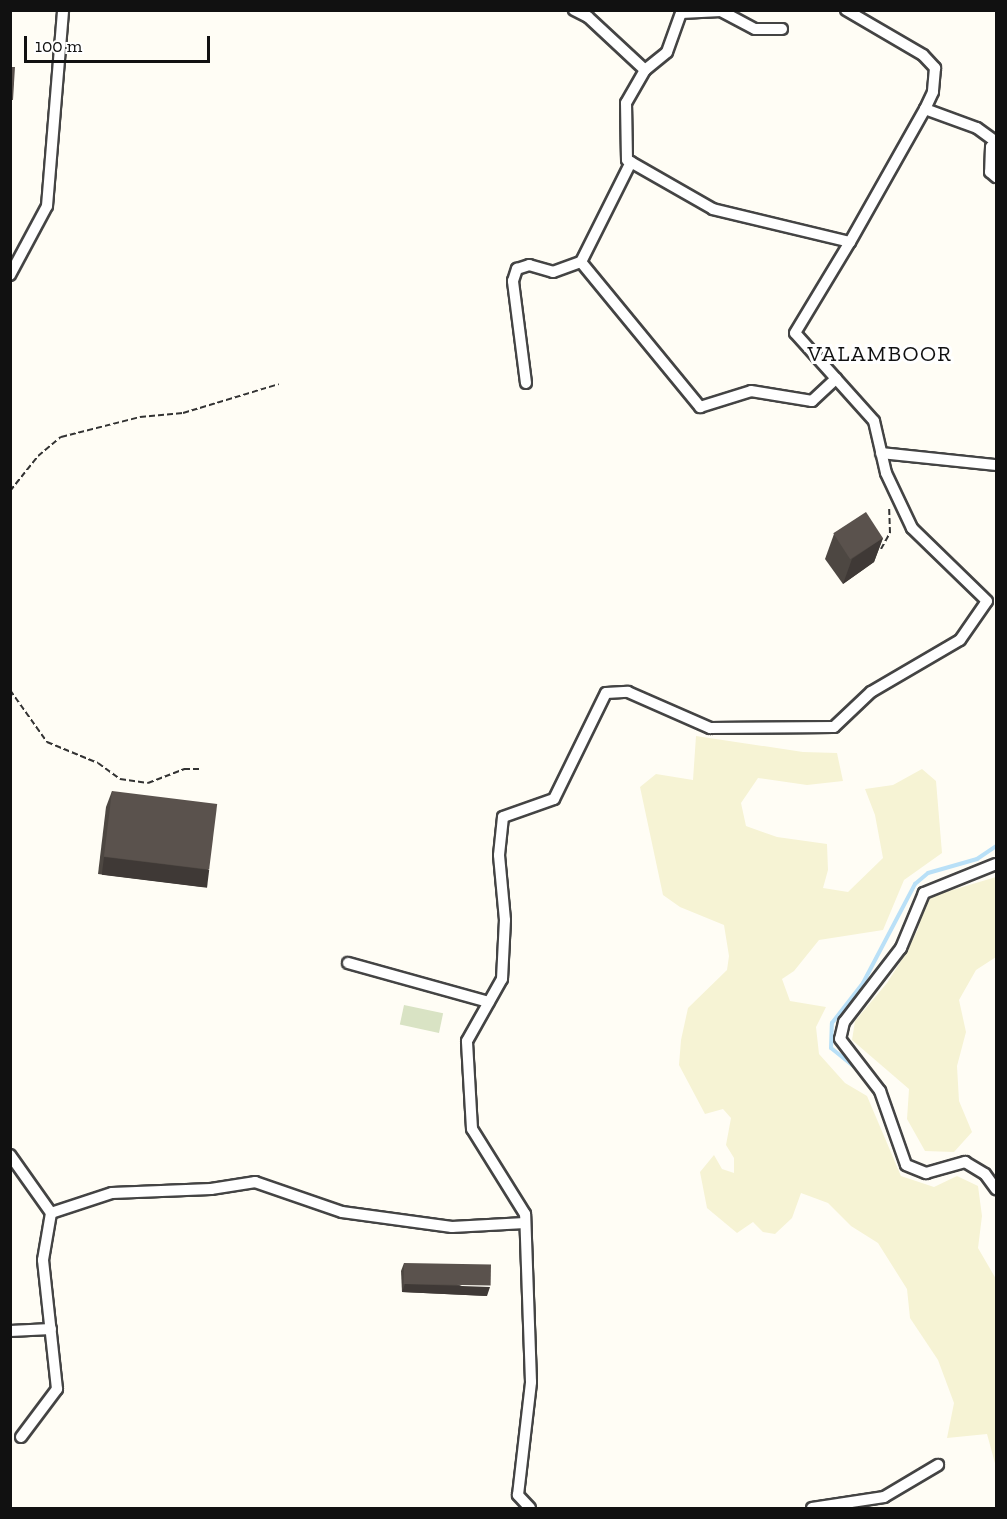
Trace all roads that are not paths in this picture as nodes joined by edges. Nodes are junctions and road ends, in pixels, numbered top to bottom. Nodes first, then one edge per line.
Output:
1 (63, 10) edge
2 (574, 10) edge
3 (846, 10) edge
4 (782, 29) dead end
5 (645, 70) junction
6 (925, 109) junction
7 (996, 142) edge
8 (631, 162) junction
9 (996, 177) edge
10 (850, 242) junction
11 (581, 262) junction
12 (10, 275) edge
13 (836, 379) junction
14 (526, 383) dead end
15 (881, 453) junction
16 (996, 465) edge
17 (992, 600) edge
18 (996, 864) edge
19 (348, 963) dead end
20 (489, 1002) junction
21 (10, 1155) edge
22 (996, 1190) edge
23 (51, 1213) junction
24 (525, 1223) junction
25 (51, 1329) junction
26 (10, 1331) edge
27 (21, 1437) dead end
28 (938, 1465) dead end
29 (530, 1509) edge
30 (812, 1509) edge

1 - 12 street
2 - 5 street
3 - 6 street
4 - 5 street
5 - 8 street
6 - 7 street
6 - 10 street
7 - 9 street
8 - 10 street
8 - 11 street
10 - 13 street
11 - 13 street
11 - 14 street
13 - 15 street
15 - 16 street
15 - 17 street
17 - 20 street
18 - 22 street
19 - 20 street
20 - 24 street
21 - 23 street
23 - 24 street
23 - 25 street
24 - 29 street
25 - 26 street
25 - 27 street
28 - 30 street

